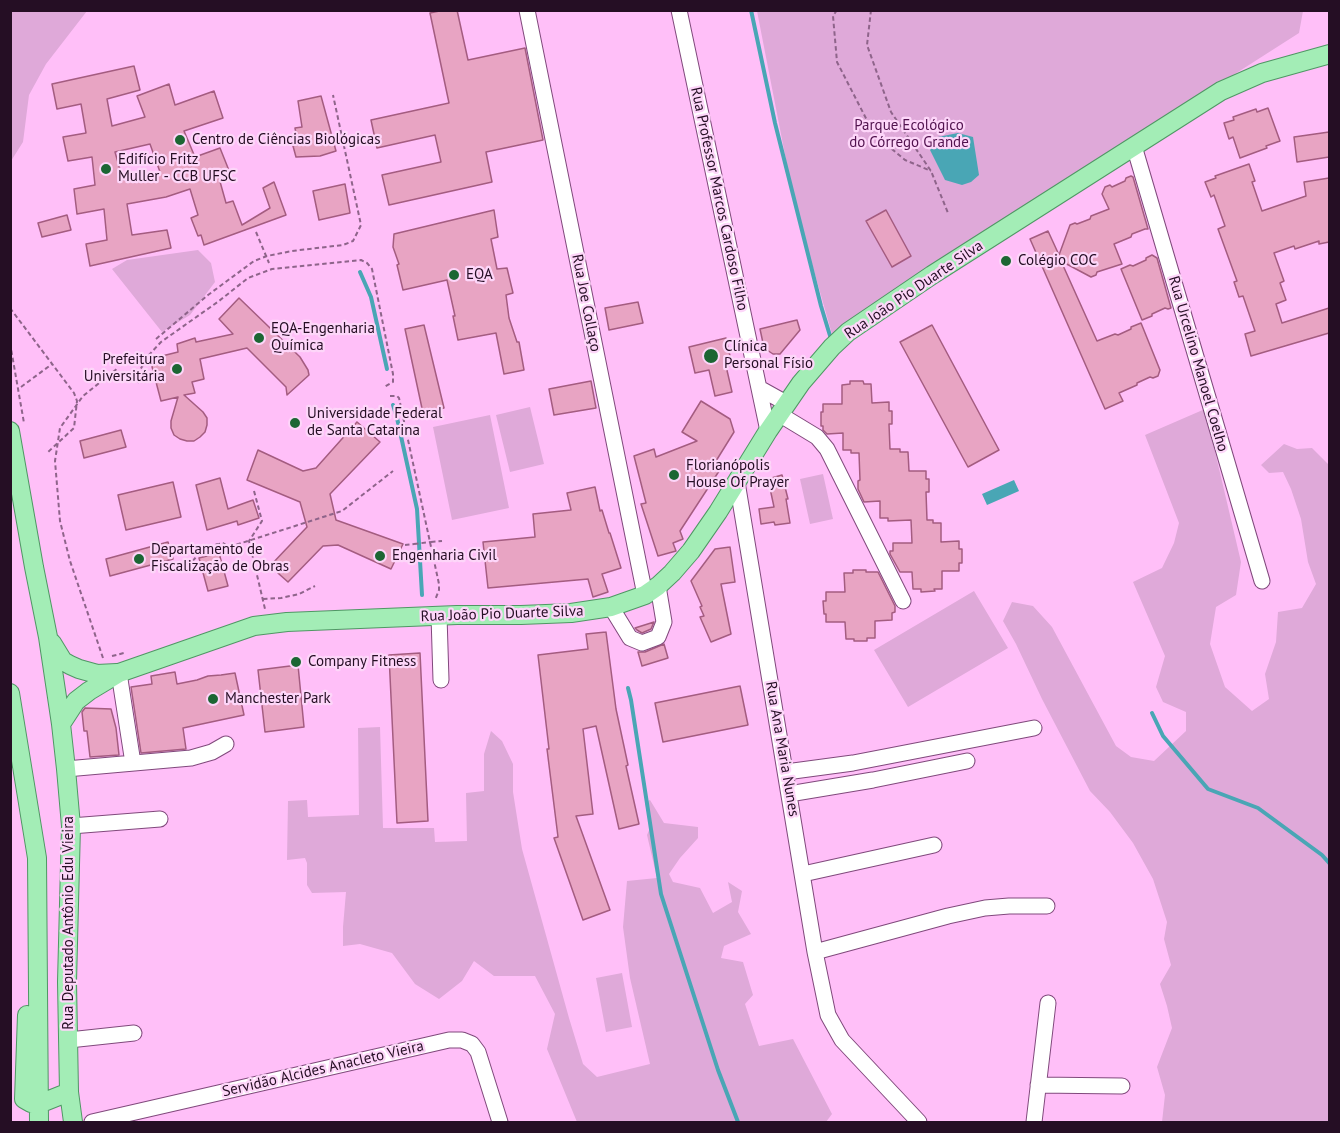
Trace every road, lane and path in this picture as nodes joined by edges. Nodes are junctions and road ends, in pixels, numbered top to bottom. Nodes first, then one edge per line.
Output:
1 (527, 10) edge
2 (679, 10) edge
3 (837, 10) edge
4 (871, 10) edge
5 (1329, 54) edge
6 (333, 95) dead end
7 (1134, 146) junction
8 (931, 171) junction
9 (948, 213) dead end
10 (256, 232) dead end
11 (267, 256) junction
12 (270, 263) dead end
13 (10, 308) edge
14 (156, 339) dead end
15 (52, 364) junction
16 (118, 368) dead end
17 (138, 384) dead end
18 (21, 387) dead end
19 (384, 387) dead end
20 (759, 388) junction
21 (390, 396) dead end
22 (783, 408) junction
23 (10, 431) edge
24 (768, 431) junction
25 (48, 452) dead end
26 (393, 471) dead end
27 (737, 482) junction
28 (254, 491) dead end
29 (249, 542) junction
30 (442, 542) dead end
31 (405, 545) dead end
32 (188, 567) dead end
33 (1262, 581) dead end
34 (315, 586) dead end
35 (652, 590) junction
36 (263, 599) junction
37 (903, 601) dead end
38 (611, 606) junction
39 (434, 610) junction
40 (268, 624) junction
41 (48, 637) junction
42 (124, 654) dead end
43 (94, 657) dead end
44 (103, 658) junction
45 (119, 673) junction
46 (441, 680) dead end
47 (10, 693) edge
48 (61, 724) junction
49 (1034, 728) dead end
50 (226, 744) dead end
51 (967, 761) dead end
52 (133, 763) junction
53 (18, 764) edge
54 (66, 769) junction
55 (786, 772) junction
56 (789, 794) junction
57 (160, 819) dead end
58 (71, 826) junction
59 (934, 845) dead end
60 (803, 874) junction
61 (1047, 906) dead end
62 (815, 952) junction
63 (1048, 1003) dead end
64 (134, 1034) dead end
65 (69, 1040) junction
66 (1039, 1080) junction
67 (1123, 1082) dead end
68 (69, 1092) junction
69 (39, 1104) junction
70 (39, 1122) edge
71 (73, 1122) edge
72 (92, 1122) edge
73 (500, 1122) edge
74 (920, 1122) edge
75 (1034, 1122) edge

1 - 35 street, Rua Joe Collaço
2 - 20 street, Rua Professor Marcos Cardoso Filho
3 - 8 path
4 - 8 path
5 - 7 main road, Rua João Pio Duarte Silva
6 - 11 path
7 - 22 main road, Rua João Pio Duarte Silva
7 - 33 street, Rua Urcelino Manoel Coelho
8 - 9 path
10 - 11 path
11 - 12 path
11 - 14 path
13 - 15 path
15 - 18 path
15 - 25 path
16 - 44 path
17 - 19 path
20 - 22 street
20 - 24 street, Rua Professor Marcos Cardoso Filho
21 - 39 path
22 - 24 main road, Rua João Pio Duarte Silva
22 - 37 street
23 - 41 main road, Rua Deputado Antônio Edu Vieira
24 - 27 main road, Rua João Pio Duarte Silva
26 - 29 path
27 - 35 main road, Rua João Pio Duarte Silva
27 - 55 street, Rua Ana Maria Nunes
28 - 29 path
29 - 32 path
29 - 36 path
30 - 31 path, bridge
34 - 36 path
35 - 38 main road, Rua João Pio Duarte Silva
35 - 38 street, Rua Joe Collaço
36 - 40 path
38 - 39 main road, Rua João Pio Duarte Silva
39 - 40 main road, Rua João Pio Duarte Silva
39 - 46 street
40 - 45 main road, Rua João Pio Duarte Silva
41 - 45 main road, Rua João Pio Duarte Silva
41 - 48 main road, Rua Deputado Antônio Edu Vieira
42 - 44 path
43 - 44 path
45 - 48 main road, Rua João Pio Duarte Silva
45 - 52 street
47 - 53 main road
48 - 54 main road, Rua Deputado Antônio Edu Vieira
49 - 55 street
50 - 52 street
51 - 56 street
52 - 54 street
53 - 69 main road
54 - 58 main road, Rua Deputado Antônio Edu Vieira
55 - 56 street, Rua Ana Maria Nunes
56 - 60 street, Rua Ana Maria Nunes
57 - 58 street
58 - 65 main road, Rua Deputado Antônio Edu Vieira
59 - 60 street
60 - 62 street, Rua Ana Maria Nunes
61 - 62 street
62 - 74 street, Rua Ana Maria Nunes
63 - 66 street
64 - 65 street
65 - 68 main road, Rua Deputado Antônio Edu Vieira
66 - 67 street
66 - 75 street
68 - 69 main road
68 - 71 main road, Rua Deputado Antônio Edu Vieira
69 - 70 main road
72 - 73 street, Servidão Alcides Anacleto Vieira

